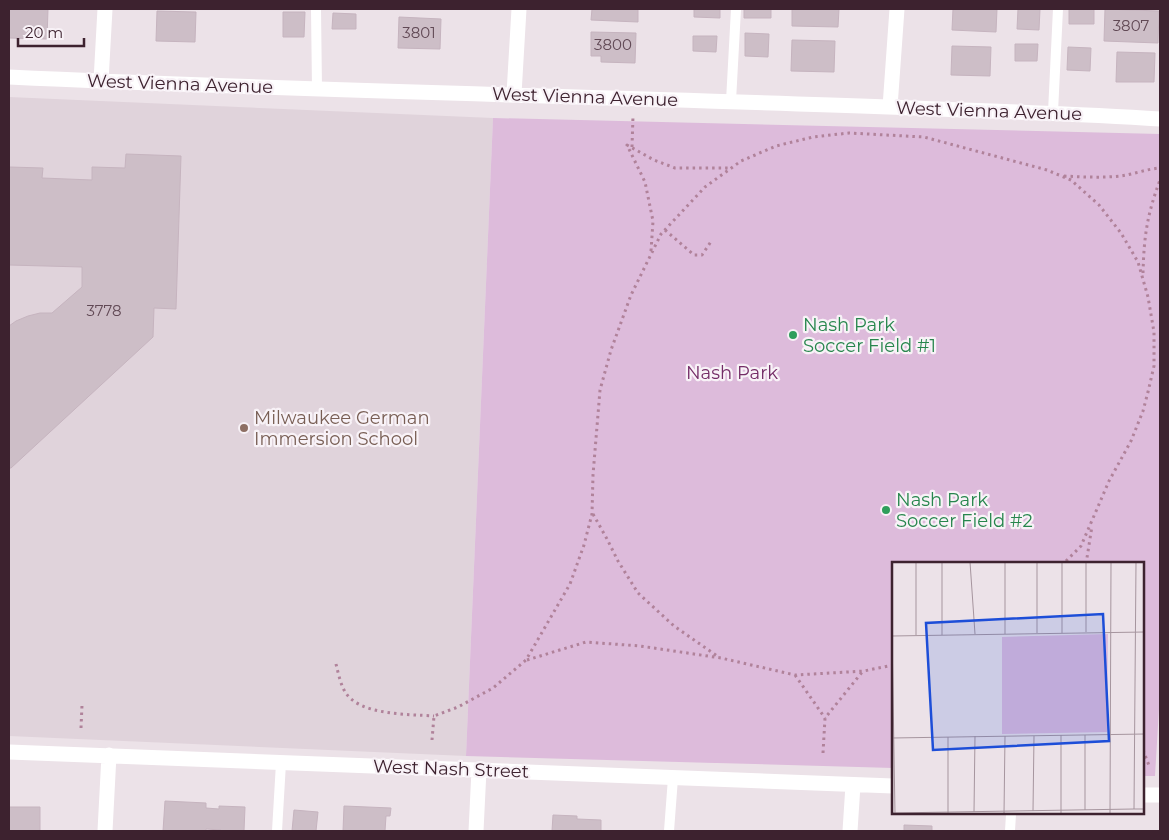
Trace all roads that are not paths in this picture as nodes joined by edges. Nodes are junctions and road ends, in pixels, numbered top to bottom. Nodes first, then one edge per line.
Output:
1 (105, 9) edge
2 (316, 9) edge
3 (519, 9) edge
4 (736, 9) edge
5 (897, 9) edge
6 (1058, 9) edge
7 (9, 78) edge
8 (101, 81) junction
9 (317, 89) junction
10 (514, 94) junction
11 (731, 101) junction
12 (890, 107) junction
13 (1053, 112) junction
14 (1160, 119) edge
15 (9, 752) edge
16 (109, 756) junction
17 (281, 763) junction
18 (479, 770) junction
19 (673, 778) junction
20 (853, 785) junction
21 (892, 786) edge
22 (1144, 794) edge
23 (1160, 795) edge
24 (1011, 815) edge
25 (105, 831) edge
26 (278, 831) edge
27 (476, 831) edge
28 (669, 831) edge
29 (850, 831) edge
30 (1010, 831) edge

1 - 8 street
2 - 9 lane
3 - 10 street
4 - 11 lane
5 - 12 street
6 - 13 lane
7 - 8 street, West Vienna Avenue
8 - 9 street, West Vienna Avenue
9 - 10 street, West Vienna Avenue
10 - 11 street, West Vienna Avenue
11 - 12 street, West Vienna Avenue
12 - 13 street, West Vienna Avenue
13 - 14 street, West Vienna Avenue
15 - 16 street, West Nash Street
16 - 17 street, West Nash Street
16 - 25 street
17 - 18 street, West Nash Street
17 - 26 lane
18 - 19 street, West Nash Street
18 - 27 street
19 - 20 street, West Nash Street
19 - 28 lane
20 - 21 street, West Nash Street
20 - 29 street
22 - 23 street
24 - 30 lane

